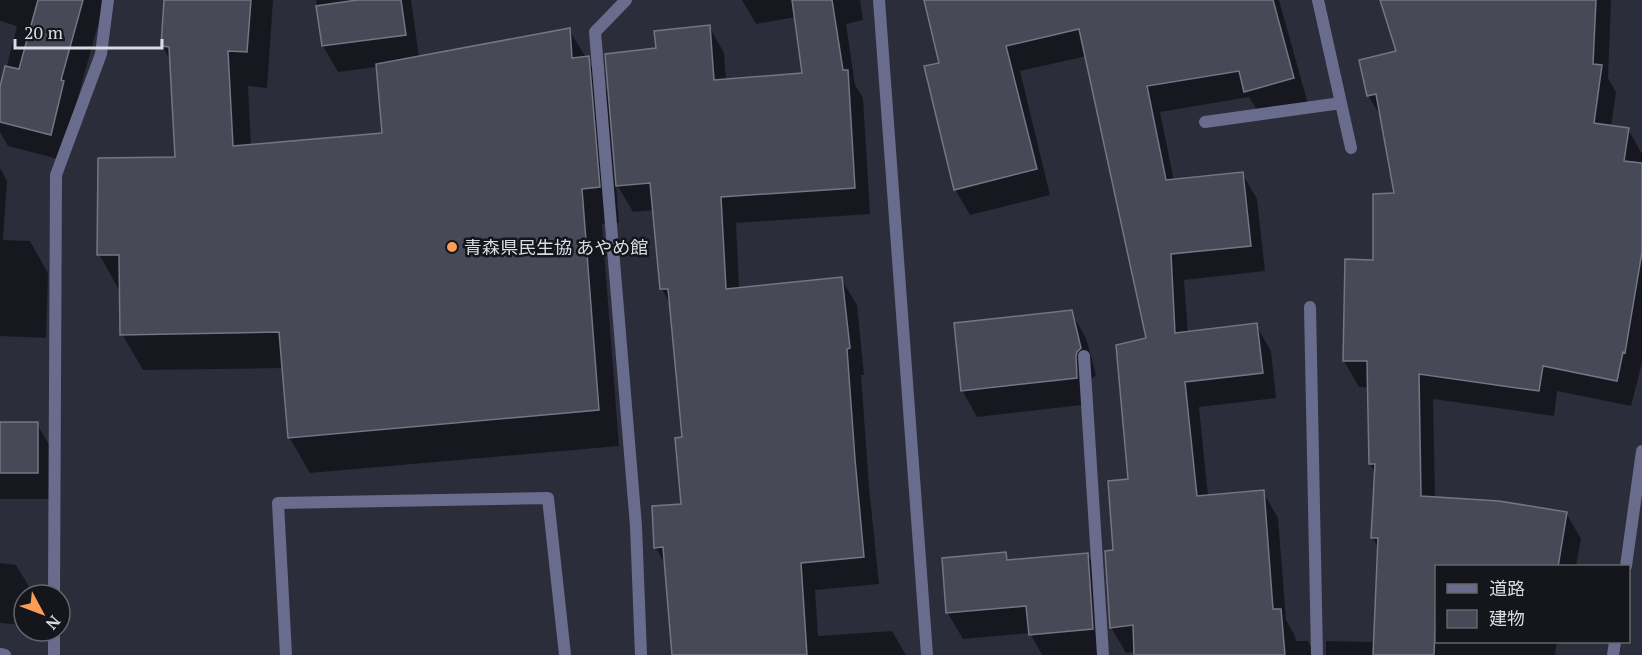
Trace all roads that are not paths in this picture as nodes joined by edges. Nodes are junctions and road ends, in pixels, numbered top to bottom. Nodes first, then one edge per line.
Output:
1 (108, 0) edge
2 (626, 0) edge
3 (879, 0) edge
4 (1318, 0) edge
5 (1341, 103) junction
6 (1205, 122) dead end
7 (1351, 148) dead end
8 (1310, 307) dead end
9 (1084, 356) dead end
10 (1642, 450) edge
11 (1626, 565) edge
12 (54, 583) edge
13 (0, 654) edge
14 (5, 655) edge
15 (286, 655) edge
16 (565, 655) edge
17 (641, 655) edge
18 (927, 655) edge
19 (1103, 655) edge
20 (1317, 655) edge

1 - 12 street
2 - 17 street
3 - 18 street
4 - 5 street
5 - 6 street
5 - 7 street
8 - 20 street
9 - 19 street
10 - 11 street
13 - 14 street
15 - 16 street

